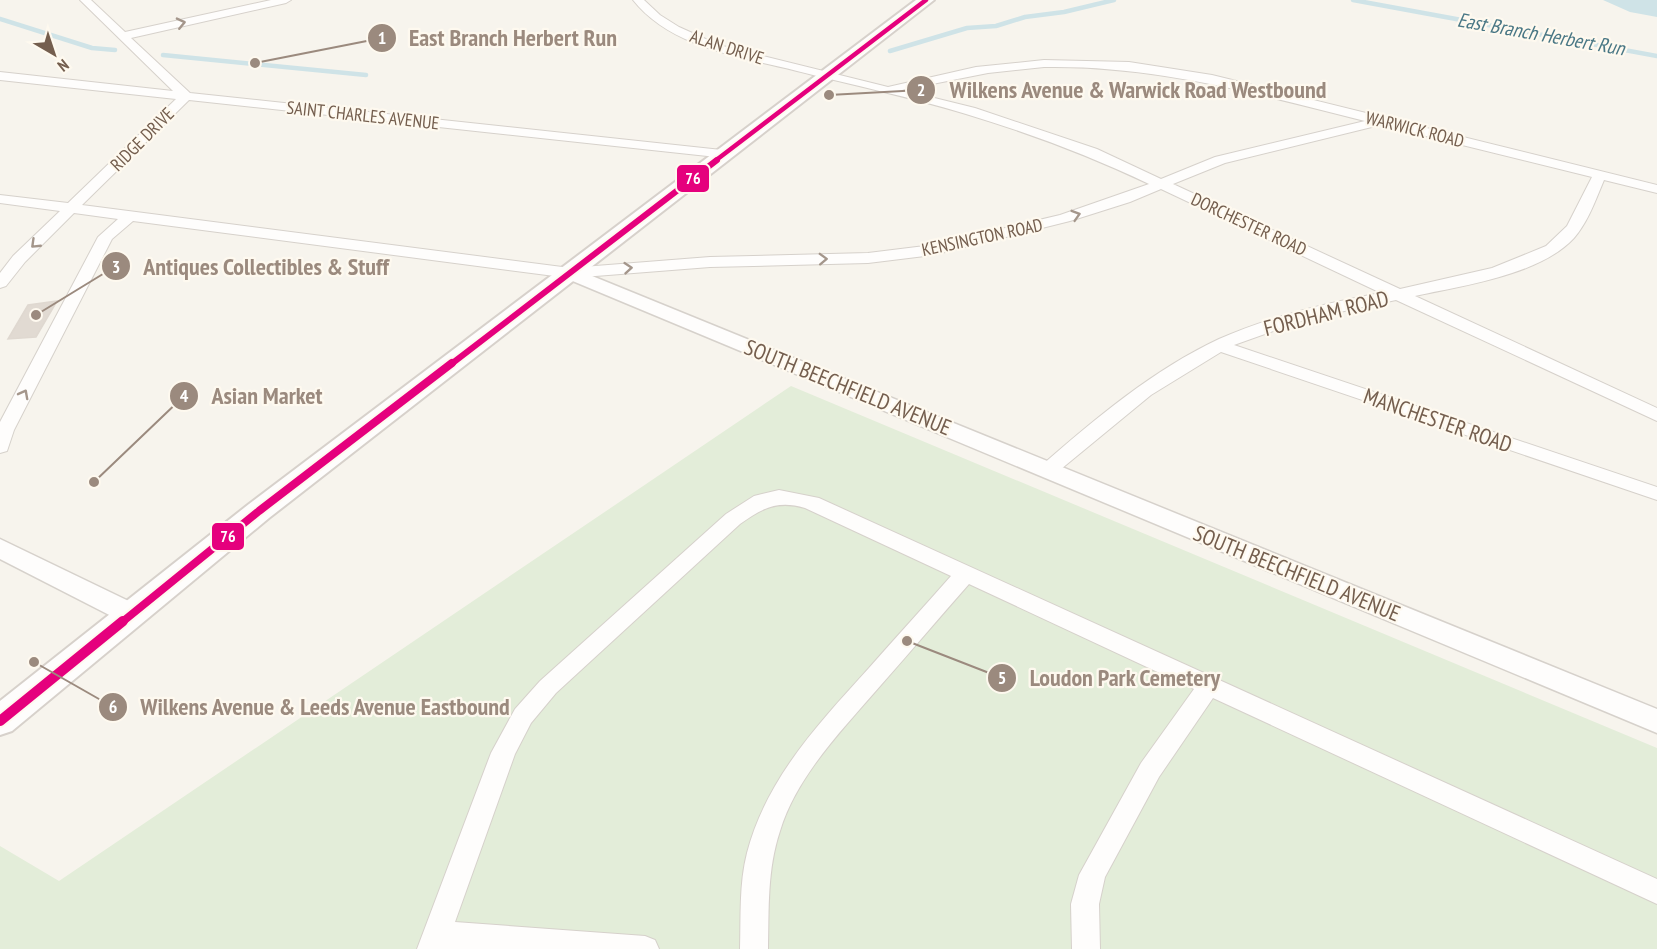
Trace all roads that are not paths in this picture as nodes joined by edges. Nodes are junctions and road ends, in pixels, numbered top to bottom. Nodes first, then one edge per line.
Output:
1 (85, 0) edge
2 (286, 0) edge
3 (638, 0) edge
4 (926, 0) edge
5 (123, 36) junction
6 (0, 75) edge
7 (826, 75) junction
8 (887, 90) junction
9 (186, 96) junction
10 (1380, 120) junction
11 (726, 154) junction
12 (1600, 174) junction
13 (1163, 184) junction
14 (1657, 189) edge
15 (0, 199) edge
16 (73, 208) junction
17 (130, 216) junction
18 (570, 273) junction
19 (0, 283) edge
20 (1400, 294) junction
21 (1219, 346) junction
22 (1657, 415) edge
23 (0, 447) edge
24 (1048, 470) junction
25 (1657, 494) edge
26 (0, 548) edge
27 (965, 574) junction
28 (131, 614) junction
29 (1209, 685) junction
30 (0, 721) edge
31 (1657, 721) edge
32 (1657, 892) edge
33 (434, 942) edge
34 (645, 949) edge
35 (754, 949) edge
36 (1086, 949) edge

1 - 5 street, RIDGE DRIVE
5 -> 2 street
3 - 7 street, ALAN DRIVE
4 - 7 main road
5 - 9 street, RIDGE DRIVE
6 - 9 street, SAINT CHARLES AVENUE
7 - 8 street, DORCHESTER ROAD
7 - 11 main road
8 - 10 street, WARWICK ROAD
8 - 13 street, DORCHESTER ROAD
9 - 11 street, SAINT CHARLES AVENUE
9 - 16 street, RIDGE DRIVE
10 - 12 street, WARWICK ROAD
10 - 13 street, KENSINGTON ROAD
11 - 18 main road
12 - 14 street, WARWICK ROAD
12 - 20 street, FORDHAM ROAD
18 -> 13 street, KENSINGTON ROAD
13 - 20 street, DORCHESTER ROAD
15 - 16 street, SOUTH BEECHFIELD AVENUE
16 - 17 street, SOUTH BEECHFIELD AVENUE
16 -> 19 street, RIDGE DRIVE
17 - 18 street, SOUTH BEECHFIELD AVENUE
23 -> 17 street
18 - 24 street, SOUTH BEECHFIELD AVENUE
18 - 28 main road
20 - 21 street, FORDHAM ROAD
20 - 22 street, DORCHESTER ROAD
21 - 24 street, FORDHAM ROAD
21 - 25 street, MANCHESTER ROAD
24 - 31 street, SOUTH BEECHFIELD AVENUE
26 - 28 street
27 - 29 street
27 - 33 street
27 - 35 street
28 - 30 main road
29 - 32 street
29 - 36 street
33 - 34 street

